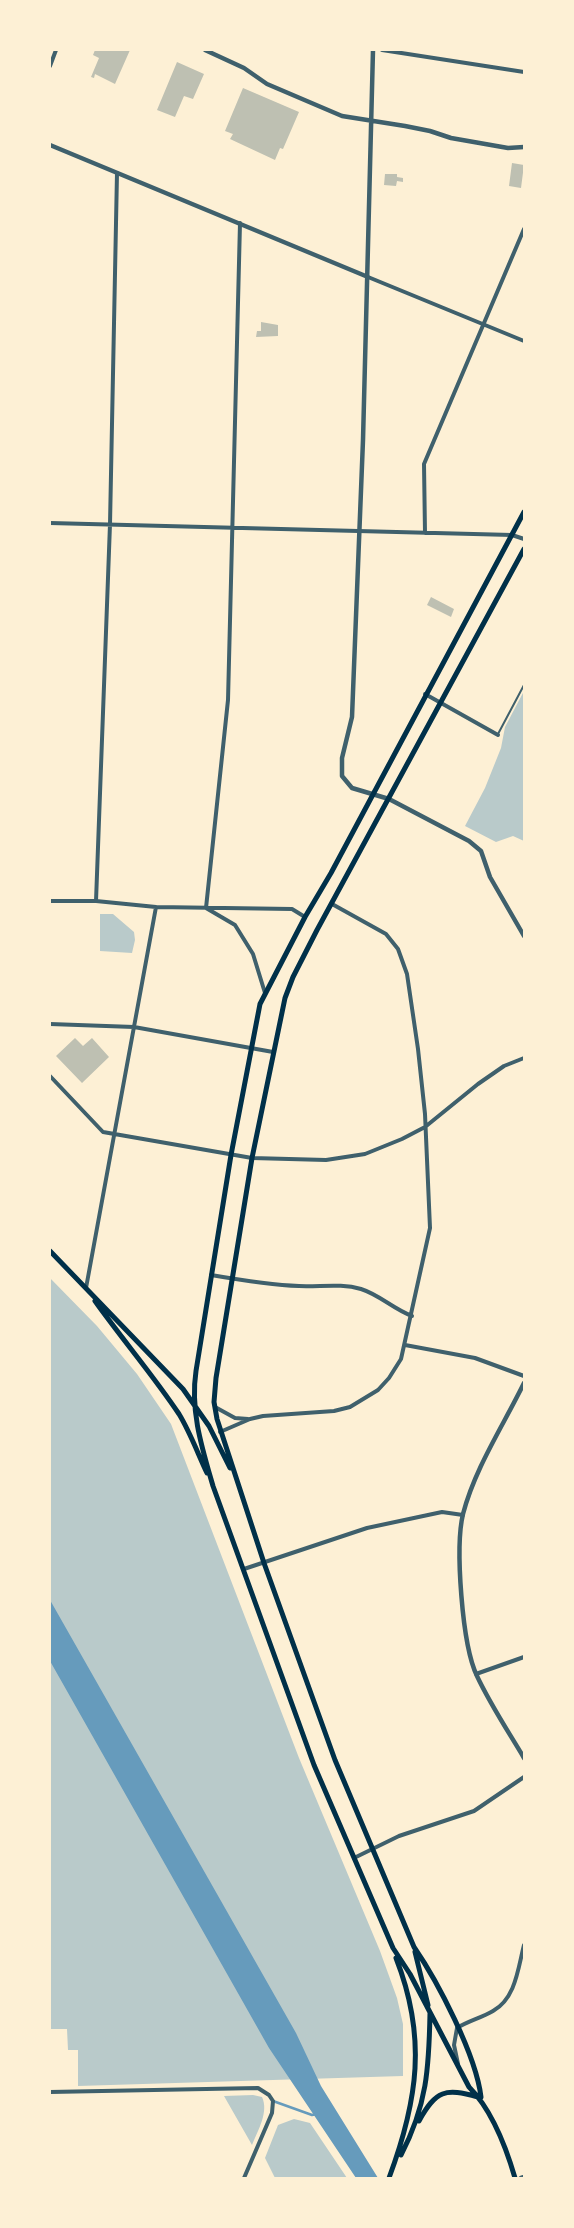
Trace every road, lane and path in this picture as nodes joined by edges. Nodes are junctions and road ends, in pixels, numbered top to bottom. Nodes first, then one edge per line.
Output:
1 (56, 50) edge
2 (205, 50) edge
3 (373, 50) edge
4 (382, 50) edge
5 (50, 66) edge
6 (524, 72) edge
7 (370, 122) junction
8 (50, 145) edge
9 (524, 148) edge
10 (117, 173) junction
11 (240, 223) junction
12 (524, 229) edge
13 (368, 276) junction
14 (483, 324) junction
15 (524, 341) edge
16 (524, 512) edge
17 (50, 523) edge
18 (110, 524) junction
19 (232, 528) junction
20 (360, 532) junction
21 (425, 533) junction
22 (512, 535) junction
23 (524, 539) edge
24 (524, 549) edge
25 (524, 685) edge
26 (425, 694) junction
27 (440, 703) junction
28 (498, 735) joint
29 (372, 795) junction
30 (389, 799) junction
31 (50, 901) edge
32 (96, 902) junction
33 (332, 904) junction
34 (156, 906) junction
35 (206, 908) junction
36 (305, 917) junction
37 (524, 936) edge
38 (265, 993) junction
39 (50, 1024) edge
40 (134, 1027) junction
41 (251, 1048) junction
42 (273, 1052) junction
43 (524, 1058) edge
44 (50, 1076) edge
45 (425, 1127) junction
46 (114, 1134) junction
47 (231, 1155) junction
48 (252, 1158) junction
49 (50, 1251) edge
50 (211, 1275) junction
51 (233, 1279) junction
52 (86, 1288) junction
53 (412, 1316) junction
54 (405, 1345) junction
55 (524, 1376) edge
56 (524, 1383) edge
57 (193, 1404) junction
58 (215, 1407) junction
59 (250, 1419) junction
60 (220, 1432) junction
61 (238, 1482) junction
62 (213, 1486) junction
63 (463, 1515) junction
64 (264, 1563) junction
65 (244, 1569) junction
66 (524, 1657) edge
67 (476, 1674) junction
68 (524, 1758) edge
69 (524, 1777) edge
70 (374, 1849) junction
71 (354, 1858) junction
72 (524, 1945) edge
73 (414, 1947) junction
74 (392, 1948) junction
75 (430, 2013) junction
76 (457, 2028) junction
77 (459, 2066) junction
78 (50, 2092) edge
79 (481, 2098) junction
80 (412, 2134) junction
81 (390, 2175) edge
82 (244, 2178) edge
83 (515, 2178) edge

1 - 5 street
2 - 7 street
3 - 7 street
4 - 6 street
7 - 9 street
7 - 13 street
8 - 10 street
10 - 11 street
10 - 18 street
11 - 13 street
11 - 19 street
12 - 14 street
13 - 14 street
13 - 20 street
14 - 15 street
14 - 21 street
16 - 22 main road
17 - 18 street
18 - 19 street
18 - 32 street
19 - 20 street
19 - 35 street
20 - 21 street
20 - 29 street
21 - 22 street
22 - 23 street
22 - 26 main road
24 - 27 main road
25 - 28 lane
26 - 27 street
26 - 29 main road
27 - 28 street
27 - 30 main road
29 - 30 street
29 - 36 main road
30 - 33 main road
30 - 37 street
31 - 32 street
32 - 34 street
33 - 42 main road
33 - 45 street
34 - 35 street
34 - 40 street
35 - 36 street
35 - 38 street
36 - 38 main road
38 - 41 main road
39 - 40 street
40 - 41 street
40 - 46 street
41 - 42 street
41 - 47 main road
42 - 48 main road
43 - 45 street
44 - 46 street
45 - 48 street
45 - 53 street
46 - 47 street
46 - 52 street
47 - 48 street
47 - 50 main road
48 - 51 main road
49 - 52 main road
50 - 51 street
50 - 57 main road
51 - 53 street
51 - 58 main road
52 - 57 main road
52 - 62 main road
53 - 54 street
54 - 55 street
54 - 59 street
56 - 63 street
57 - 61 main road
57 - 62 main road
58 - 59 street
58 - 60 main road
59 - 60 street
60 - 61 main road
61 - 64 main road
62 - 65 main road
63 - 64 street
63 - 67 street
64 - 65 street
64 - 70 main road
65 - 71 main road
66 - 67 street
67 - 68 street
69 - 70 street
70 - 71 street
70 - 73 main road
71 - 74 main road
72 - 76 street
73 - 75 main road
73 - 76 main road
74 - 75 main road
74 - 81 main road
75 - 77 main road
75 - 80 main road
76 - 77 street
76 - 79 main road
77 - 79 main road
78 - 82 street
79 - 80 main road
79 - 83 main road
80 - 81 main road

